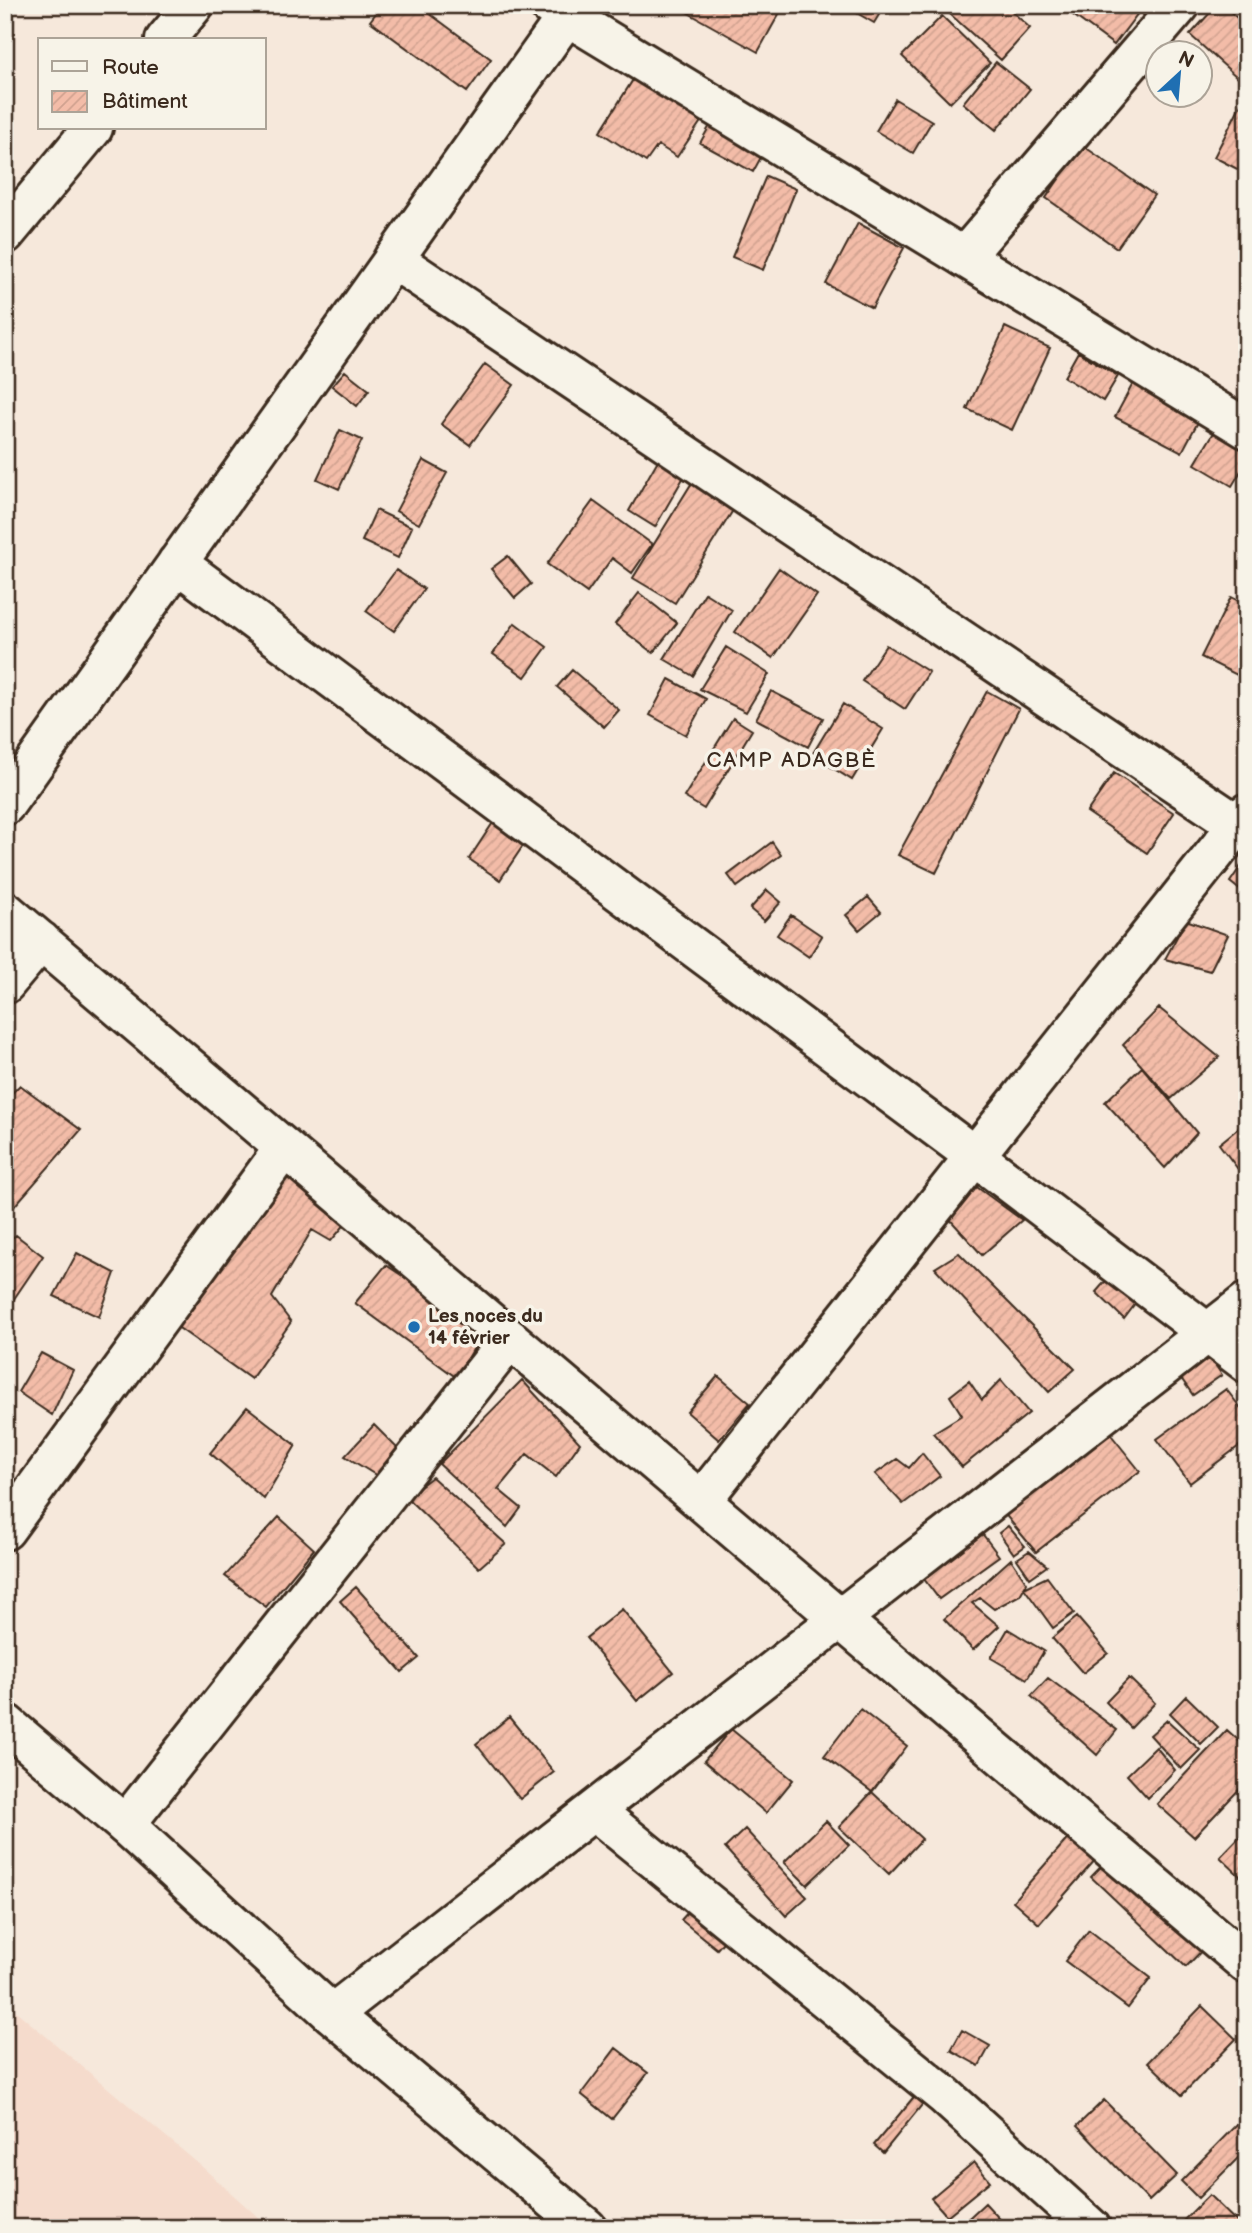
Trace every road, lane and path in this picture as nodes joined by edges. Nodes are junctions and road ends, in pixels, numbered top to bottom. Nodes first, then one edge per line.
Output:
1 (194, 5) edge
2 (1180, 5) edge
3 (558, 10) edge
4 (167, 38) edge
5 (91, 130) edge
6 (6, 232) edge
7 (964, 257) junction
8 (393, 259) junction
9 (1247, 429) edge
10 (177, 563) junction
11 (5, 805) edge
12 (1244, 822) edge
13 (5, 911) edge
14 (41, 941) junction
15 (5, 984) edge
16 (284, 1148) junction
17 (976, 1157) junction
18 (1247, 1302) edge
19 (1207, 1333) junction
20 (510, 1339) junction
21 (1247, 1363) edge
22 (701, 1501) junction
23 (5, 1530) edge
24 (841, 1620) junction
25 (5, 1723) edge
26 (595, 1811) junction
27 (125, 1825) junction
28 (1247, 1964) edge
29 (332, 2014) junction
30 (587, 2228) edge
31 (1091, 2228) edge

1 - 4 street
2 - 7 street
3 - 7 street
3 - 8 street
5 - 6 street
7 - 9 street
8 - 10 street
8 - 12 street
10 - 11 street
10 - 17 street
12 - 17 street
13 - 14 street
14 - 15 street
14 - 16 street
16 - 20 street
16 - 23 street
17 - 19 street
17 - 22 street
18 - 19 street
19 - 21 street
19 - 24 street
20 - 22 street
20 - 27 street
22 - 24 street
24 - 26 street
24 - 28 street
25 - 27 street
26 - 29 street
26 - 31 street
27 - 29 street
29 - 30 street

